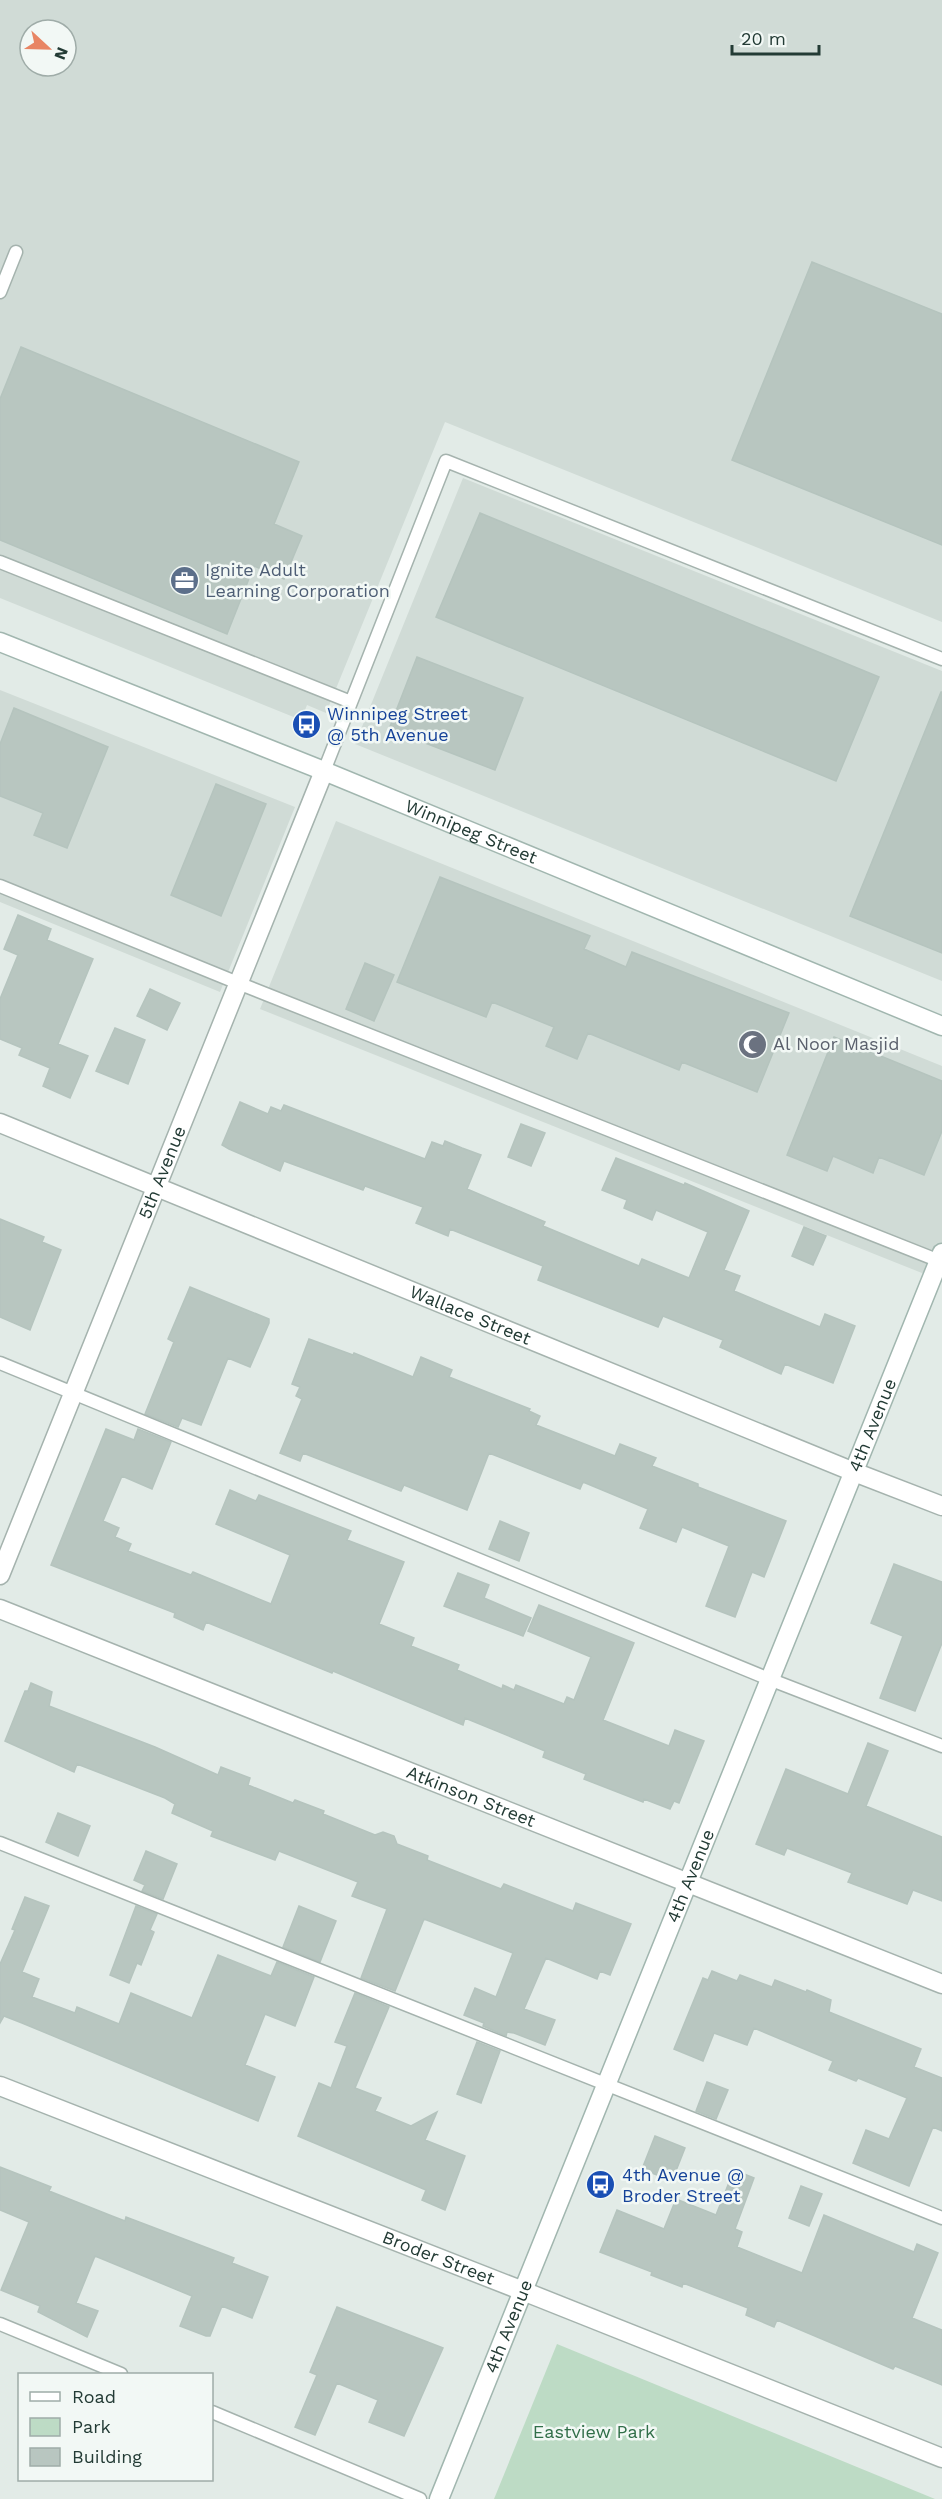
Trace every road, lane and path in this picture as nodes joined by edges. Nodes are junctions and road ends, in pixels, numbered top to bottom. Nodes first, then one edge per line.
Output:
1 (16, 252) dead end
2 (0, 292) edge
3 (0, 562) edge
4 (0, 642) edge
5 (942, 659) edge
6 (351, 702) junction
7 (324, 771) junction
8 (0, 886) edge
9 (238, 983) junction
10 (942, 1026) edge
11 (0, 1123) edge
12 (158, 1187) junction
13 (941, 1259) edge
14 (0, 1363) edge
15 (73, 1393) junction
16 (854, 1472) junction
17 (942, 1506) edge
18 (0, 1575) edge
19 (0, 1609) edge
20 (769, 1679) junction
21 (942, 1746) edge
22 (0, 1843) edge
23 (687, 1882) junction
24 (942, 1984) edge
25 (606, 2083) junction
26 (0, 2086) edge
27 (942, 2218) edge
28 (523, 2291) junction
29 (0, 2324) edge
30 (119, 2373) edge
31 (213, 2412) edge
32 (942, 2458) edge
33 (420, 2499) edge
34 (439, 2499) edge

1 - 2 lane
3 - 6 lane
4 - 7 street, Winnipeg Street
5 - 6 lane
6 - 7 lane
7 - 9 street, 5th Avenue
7 - 10 street, Winnipeg Street
8 - 9 lane
9 - 12 street, 5th Avenue
9 - 13 lane
11 - 12 street, Wallace Street
12 - 15 street, 5th Avenue
12 - 16 street, Wallace Street
13 - 16 street, 4th Avenue
14 - 15 lane
15 - 18 street, 5th Avenue
15 - 20 lane
16 - 17 street, Wallace Street
16 - 20 street, 4th Avenue
19 - 23 street, Atkinson Street
20 - 21 lane
20 - 23 street, 4th Avenue
22 - 25 lane
23 - 24 street, Atkinson Street
23 - 25 street, 4th Avenue
25 - 27 lane
25 - 28 street, 4th Avenue
26 - 28 street, Broder Street
28 - 32 street, Broder Street
28 - 34 street, 4th Avenue
29 - 30 lane
31 - 33 lane

